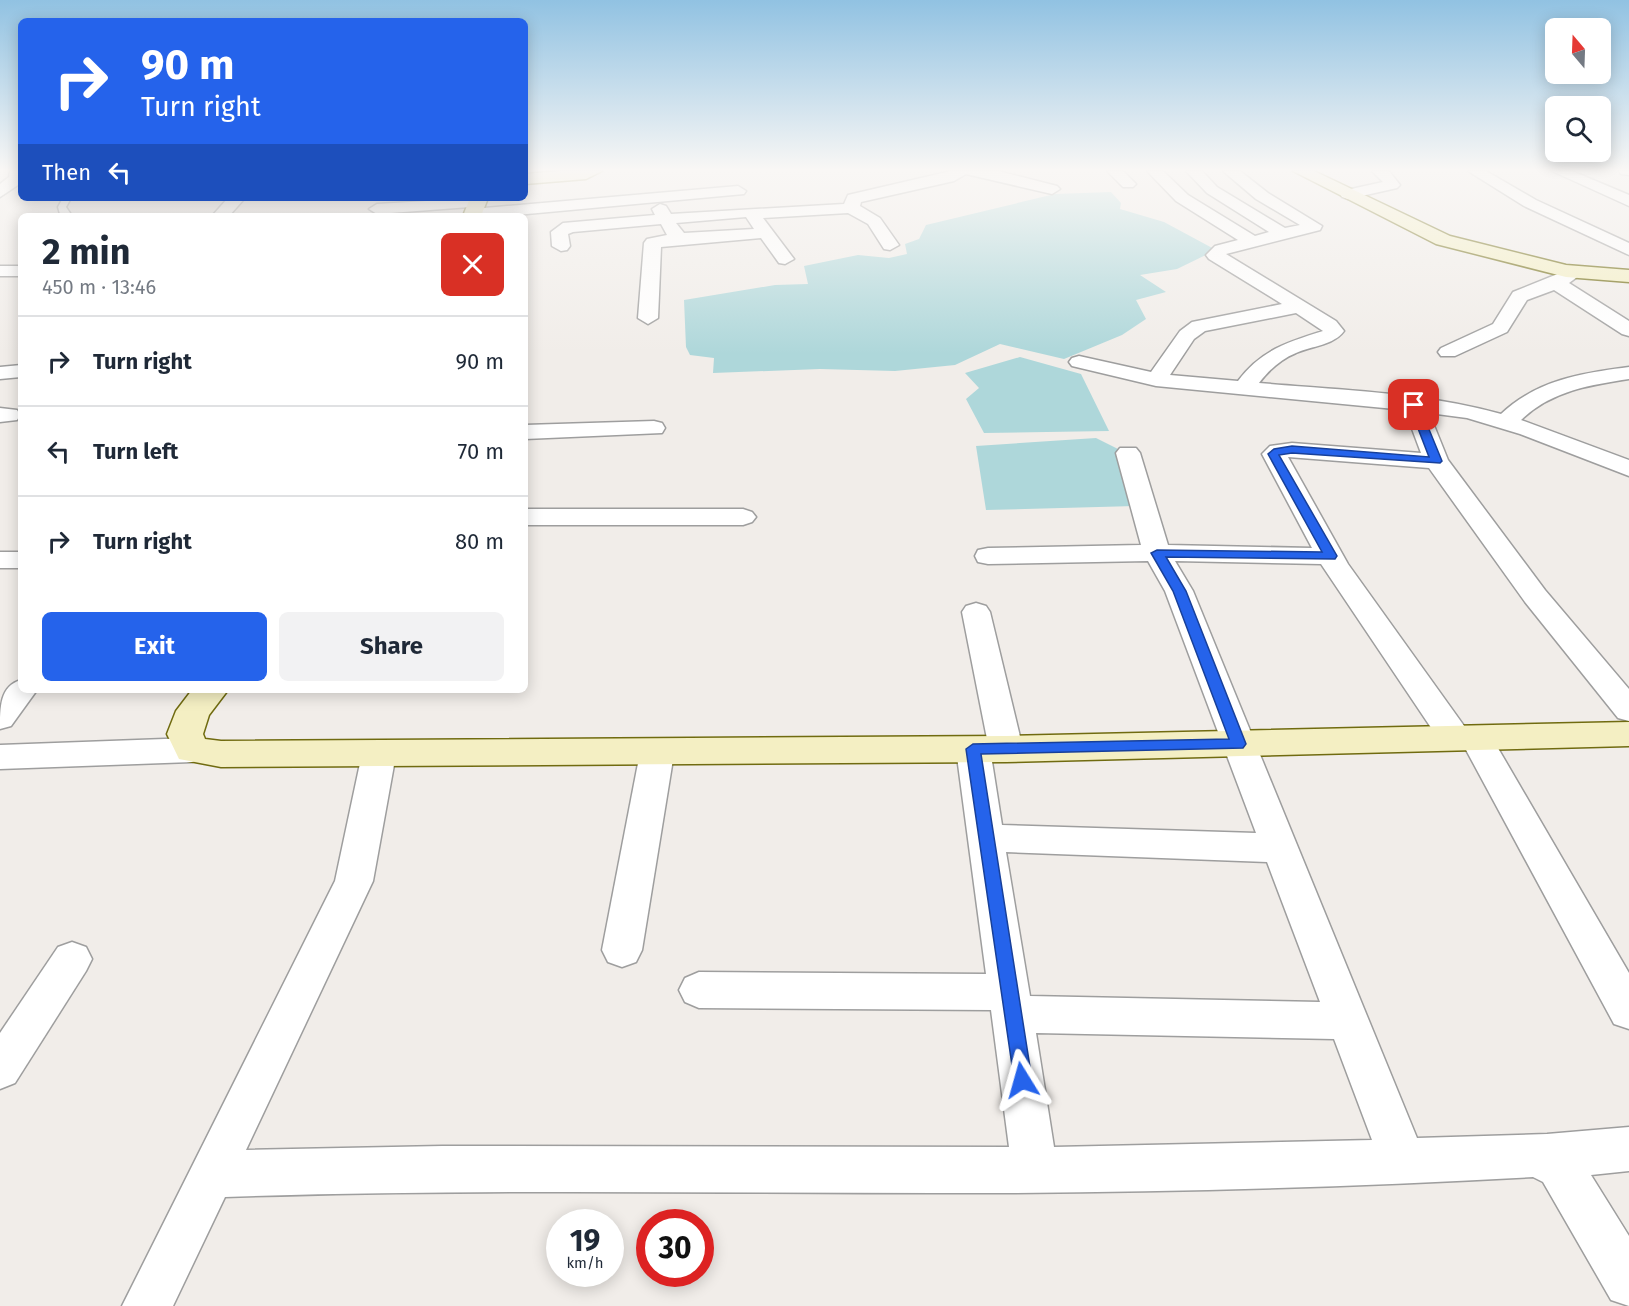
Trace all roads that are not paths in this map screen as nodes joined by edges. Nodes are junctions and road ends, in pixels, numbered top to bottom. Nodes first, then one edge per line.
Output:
1 (559, 232) edge
2 (674, 232) edge
3 (765, 232) joint
4 (881, 232) edge
5 (1236, 232) edge
6 (1280, 232) edge
7 (1291, 232) edge
8 (1426, 232) edge
9 (1591, 232) edge
10 (1283, 234) junction
11 (681, 238) junction
12 (1252, 242) junction
13 (890, 245) dead end
14 (561, 246) dead end
15 (1629, 250) edge
16 (1629, 257) edge
17 (785, 259) dead end
18 (0, 271) edge
19 (18, 271) edge
20 (1575, 272) junction
21 (1606, 275) junction
22 (1629, 276) edge
23 (1556, 283) junction
24 (1296, 307) junction
25 (648, 318) dead end
26 (1629, 330) edge
27 (1448, 352) dead end
28 (1079, 362) dead end
29 (18, 371) edge
30 (0, 373) edge
31 (1629, 373) edge
32 (1156, 380) junction
33 (1244, 388) junction
34 (1414, 405) junction
35 (1505, 423) junction
36 (654, 428) dead end
37 (528, 432) edge
38 (1629, 444) edge
39 (1128, 453) dead end
40 (1602, 458) junction
41 (1436, 461) junction
42 (1629, 469) edge
43 (528, 517) edge
44 (743, 517) dead end
45 (1157, 553) junction
46 (988, 555) dead end
47 (1331, 556) junction
48 (0, 560) edge
49 (18, 560) edge
50 (976, 612) dead end
51 (19, 693) edge
52 (208, 693) edge
53 (1629, 710) edge
54 (0, 718) edge
55 (1629, 734) edge
56 (1466, 739) junction
57 (1238, 744) junction
58 (989, 749) junction
59 (192, 750) junction
60 (657, 753) junction
61 (380, 754) junction
62 (0, 757) edge
63 (986, 838) junction
64 (1279, 848) junction
65 (622, 950) dead end
66 (72, 959) dead end
67 (699, 990) dead end
68 (1010, 1003) junction
69 (1629, 1011) edge
70 (1347, 1021) junction
71 (0, 1069) edge
72 (1629, 1149) edge
73 (1547, 1156) junction
74 (1404, 1163) junction
75 (1035, 1168) junction
76 (214, 1174) junction
77 (1629, 1282) edge
78 (147, 1306) edge

1 - 14 street
2 - 11 street
3 - 11 street
3 - 17 street
4 - 13 street
5 - 12 street
6 - 10 street
7 - 10 street
8 - 20 street
9 - 15 street
10 - 12 street
11 - 25 street
12 - 24 street
16 - 21 street
18 - 19 street
20 - 21 street
20 - 23 street
21 - 22 street
23 - 26 street
23 - 27 street
24 - 32 street
24 - 33 street
28 - 32 street
29 - 30 street
31 - 35 street
32 - 33 street
33 - 34 street
34 - 35 street
34 - 41 street
35 - 40 street
36 - 37 street
38 - 40 street
39 - 45 street
40 - 42 street
41 - 47 street
41 - 53 street
43 - 44 street
45 - 46 street
45 - 47 street
45 - 57 street
47 - 56 street
48 - 49 street
50 - 58 street
51 - 54 street
52 - 59 street
55 - 56 street
56 - 57 street
56 - 69 street
57 - 58 street
57 - 64 street
58 - 60 street
58 - 63 street
59 - 61 street
59 - 62 street
60 - 61 street
60 - 65 street
61 - 76 street
63 - 64 street
63 - 68 street
64 - 70 street
66 - 71 street
67 - 68 street
68 - 70 street
68 - 75 street
70 - 74 street
72 - 73 street
73 - 74 street
73 - 77 street
74 - 75 street
75 - 76 street
76 - 78 street

